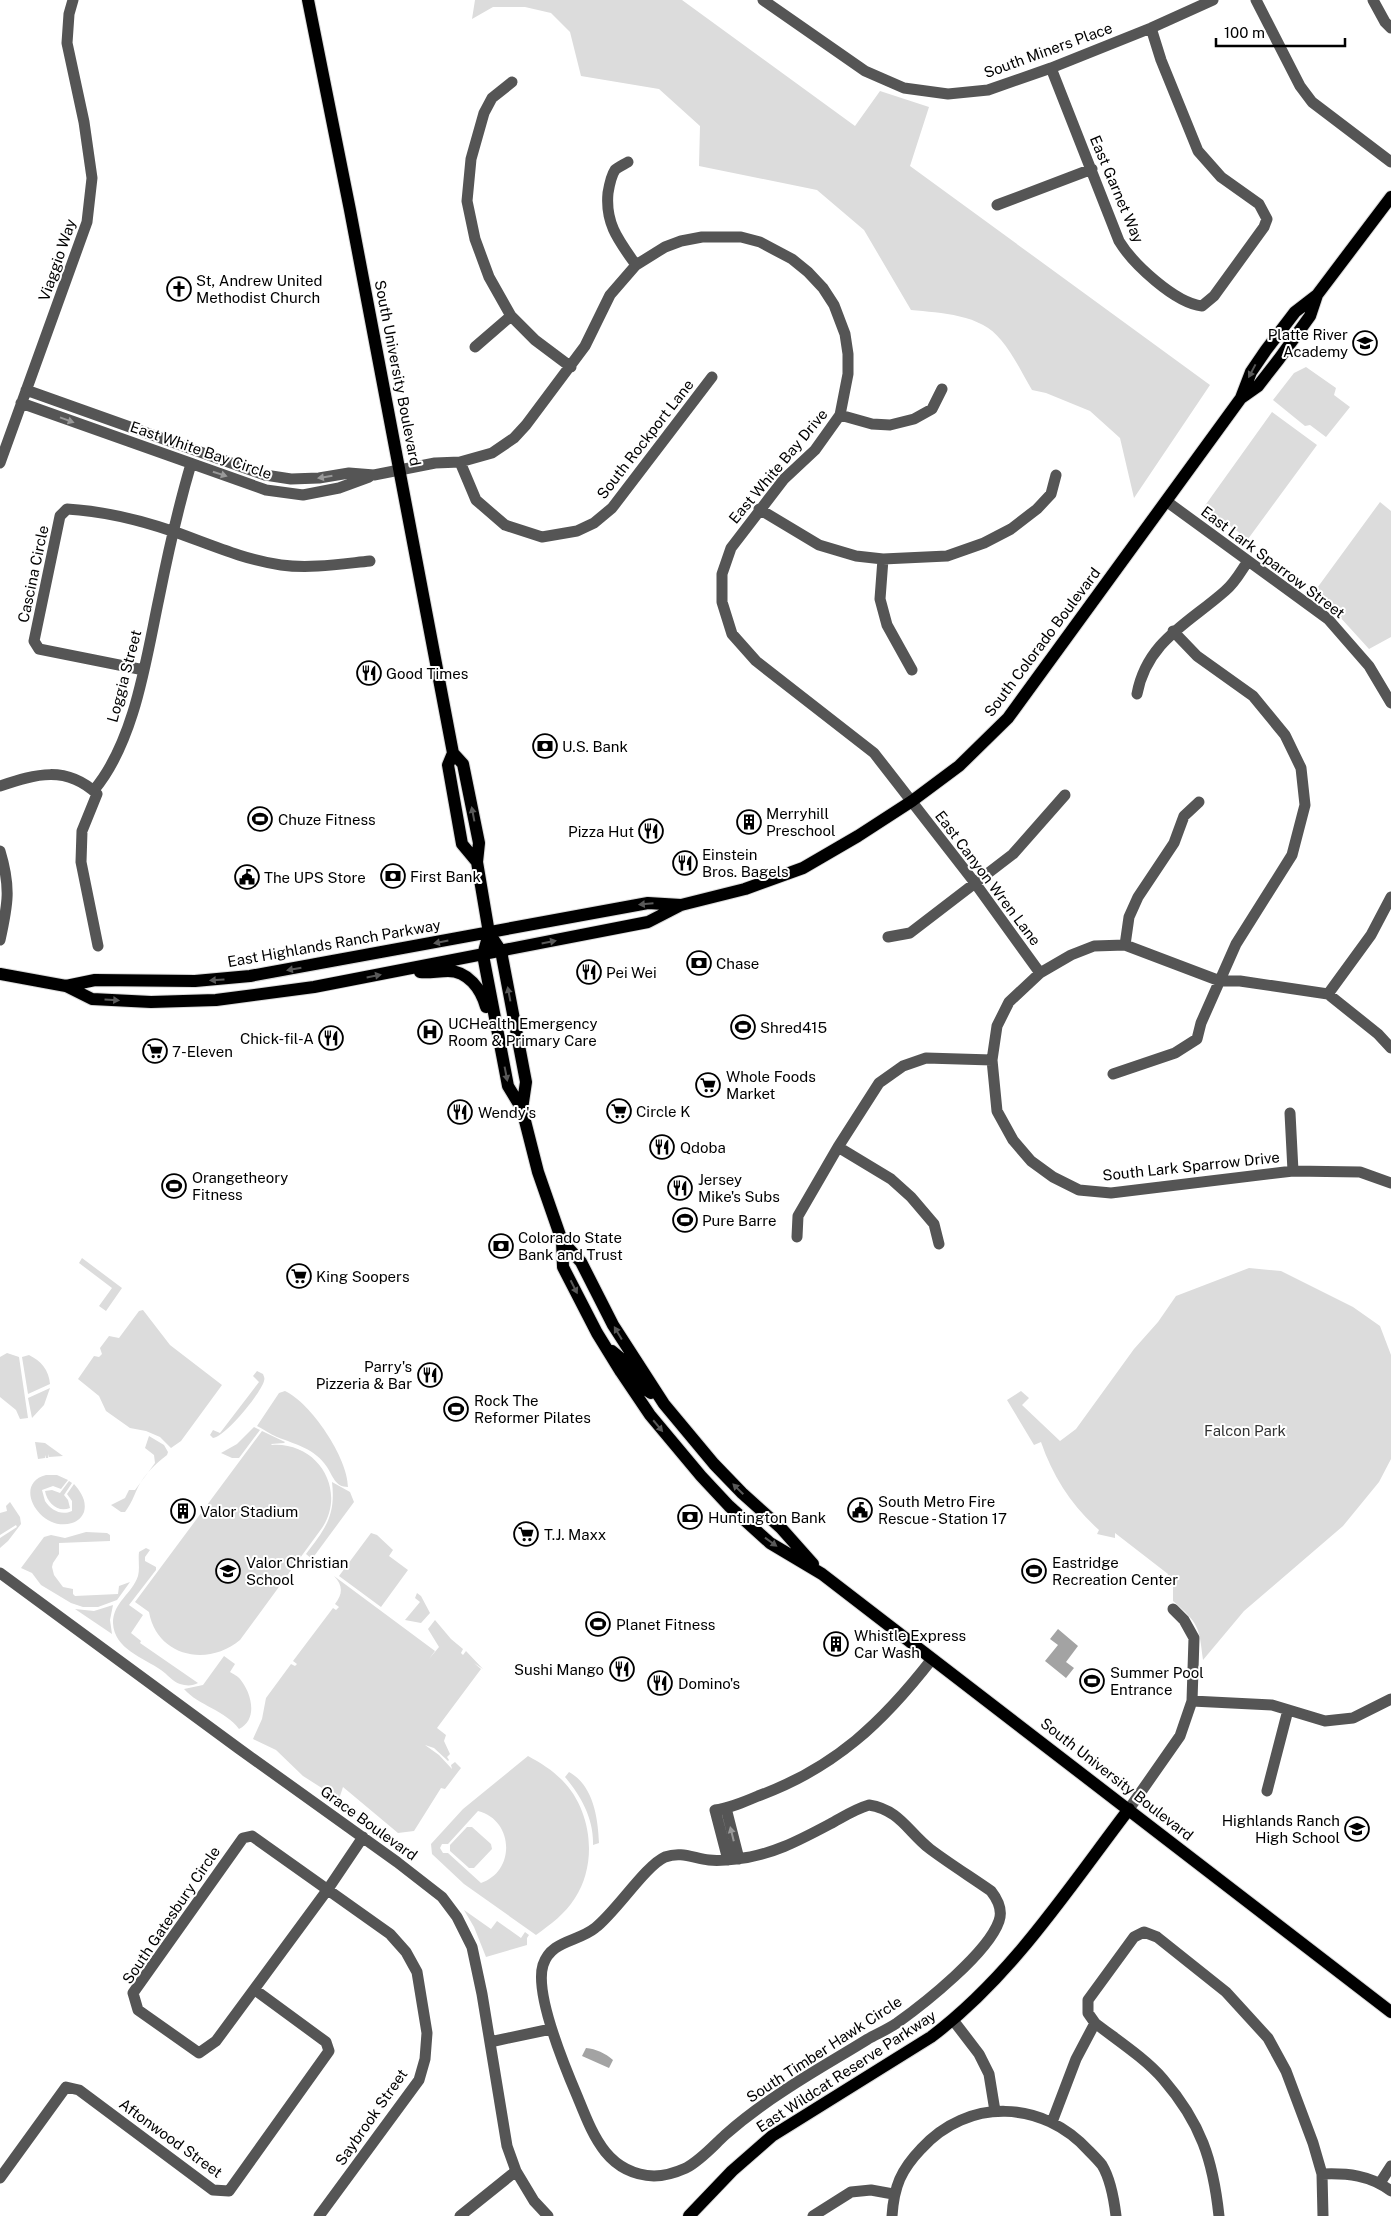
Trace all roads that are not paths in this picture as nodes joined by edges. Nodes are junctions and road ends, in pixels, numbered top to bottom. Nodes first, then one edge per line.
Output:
1 (73, 0) edge
2 (308, 0) edge
3 (763, 0) edge
4 (1212, 0) edge
5 (1256, 0) edge
6 (1373, 0) edge
7 (1151, 28) junction
8 (1391, 28) edge
9 (1051, 68) junction
10 (512, 82) dead end
11 (628, 162) dead end
12 (1391, 162) edge
13 (1092, 169) junction
14 (1391, 197) edge
15 (997, 205) dead end
16 (636, 266) junction
17 (511, 316) junction
18 (475, 347) dead end
19 (571, 366) junction
20 (712, 377) dead end
21 (942, 389) dead end
22 (26, 390) junction
23 (21, 403) junction
24 (840, 416) junction
25 (460, 462) junction
26 (0, 463) edge
27 (191, 464) junction
28 (400, 470) junction
29 (374, 475) junction
30 (1056, 475) dead end
31 (1166, 501) junction
32 (759, 509) junction
33 (174, 532) junction
34 (883, 559) junction
35 (1248, 560) junction
36 (370, 561) dead end
37 (1173, 631) junction
38 (144, 670) junction
39 (912, 670) dead end
40 (1137, 694) dead end
41 (1391, 703) edge
42 (0, 786) edge
43 (94, 790) junction
44 (1065, 795) dead end
45 (912, 802) junction
46 (1199, 802) dead end
47 (0, 851) edge
48 (975, 883) junction
49 (1391, 897) edge
50 (681, 905) junction
51 (1388, 912) edge
52 (489, 933) junction
53 (888, 937) dead end
54 (0, 940) edge
55 (1124, 945) junction
56 (98, 946) dead end
57 (501, 951) junction
58 (483, 955) junction
59 (400, 971) junction
60 (1040, 973) junction
61 (0, 974) edge
62 (1220, 981) junction
63 (66, 986) junction
64 (1328, 994) junction
65 (499, 1036) junction
66 (1391, 1048) edge
67 (992, 1060) junction
68 (1113, 1074) dead end
69 (522, 1109) junction
70 (1290, 1113) dead end
71 (838, 1147) junction
72 (1293, 1171) junction
73 (1391, 1184) edge
74 (797, 1236) dead end
75 (562, 1241) junction
76 (939, 1244) dead end
77 (604, 1344) junction
78 (655, 1391) junction
79 (0, 1572) edge
80 (822, 1574) junction
81 (1173, 1608) dead end
82 (932, 1659) junction
83 (1391, 1698) edge
84 (1192, 1701) junction
85 (1288, 1710) junction
86 (1267, 1791) dead end
87 (1129, 1809) junction
88 (363, 1837) junction
89 (733, 1860) junction
90 (328, 1889) junction
91 (255, 1990) junction
92 (1391, 2012) edge
93 (953, 2020) junction
94 (1095, 2023) junction
95 (551, 2029) junction
96 (490, 2042) junction
97 (995, 2111) junction
98 (1052, 2122) junction
99 (1391, 2166) edge
100 (516, 2171) junction
101 (1322, 2174) junction
102 (0, 2178) edge
103 (1380, 2183) junction
104 (1391, 2192) edge
105 (893, 2194) junction
106 (319, 2216) edge
107 (460, 2216) edge
108 (548, 2216) edge
109 (690, 2216) edge
110 (813, 2216) edge
111 (892, 2216) edge
112 (1116, 2216) edge
113 (1219, 2216) edge
114 (1322, 2216) edge

1 - 22 street, Viaggio Way
2 - 28 main road, South University Boulevard
3 - 9 street, South Miners Place
4 - 7 street, South Miners Place
5 - 12 street
6 - 8 street
7 - 9 street, South Miners Place
7 - 13 street, East Garnet Way
9 - 13 street, East Garnet Way
10 - 17 street
11 - 16 street
13 - 15 street
14 - 31 main road, South Colorado Boulevard
16 - 19 street, East White Bay Drive
16 - 24 street, East White Bay Drive
17 - 18 street
17 - 19 street
19 - 25 street, East White Bay Drive
20 - 25 street, South Rockport Lane
21 - 24 street
22 - 23 street, Viaggio Way
29 -> 22 street
23 - 26 street, Viaggio Way
23 -> 27 street, East White Bay Circle
24 - 32 street, East White Bay Drive
25 - 28 street, East White Bay Drive
27 -> 29 street, East White Bay Circle
27 - 33 street, Loggia Street
28 - 29 street, East White Bay Drive
28 - 52 main road, South University Boulevard
30 - 34 street
31 - 35 street, East Lark Sparrow Street
31 - 45 main road, South Colorado Boulevard
32 - 34 street
32 - 45 street, East White Bay Drive
33 - 36 street
33 - 38 street, Loggia Street
33 - 38 street, Cascina Circle
34 - 39 street
35 - 37 street
35 - 41 street, East Lark Sparrow Street
37 - 40 street
37 - 62 street
38 - 43 street, Loggia Street
42 - 43 street
43 - 56 street, Loggia Street
44 - 48 street
45 - 48 street, East Canyon Wren Lane
45 - 50 main road, South Colorado Boulevard
46 - 55 street
47 - 54 street
48 - 53 street
48 - 60 street, East Canyon Wren Lane
49 - 51 street
50 -> 52 main road, South Colorado Boulevard
57 -> 50 main road, South Colorado Boulevard
51 - 64 street
52 - 57 main road, South University Boulevard
52 - 58 main road, South University Boulevard
52 -> 63 main road, East Highlands Ranch Parkway
55 - 60 street, South Lark Sparrow Drive
55 - 62 street, South Lark Sparrow Drive
57 - 58 main road, South Colorado Boulevard
69 -> 57 main road, South University Boulevard
58 - 59 main road, East Highlands Ranch Parkway
58 - 65 main road, South University Boulevard
63 -> 59 main road, East Highlands Ranch Parkway
59 - 65 main road
60 - 67 street, South Lark Sparrow Drive
61 - 63 main road, East Highlands Ranch Parkway
62 - 64 street, South Lark Sparrow Drive
62 - 68 street
64 - 66 street
65 -> 69 main road, South University Boulevard
67 - 71 street
67 - 72 street, South Lark Sparrow Drive
69 - 75 main road, South University Boulevard
70 - 72 street
71 - 74 street
71 - 76 street
72 - 73 street, South Lark Sparrow Drive
75 -> 77 main road, South University Boulevard
78 -> 75 main road, South University Boulevard
77 - 78 main road
77 -> 80 main road, South University Boulevard
80 -> 78 main road, South University Boulevard
79 - 88 street, Grace Boulevard
80 - 82 main road, South University Boulevard
81 - 84 street
82 - 87 main road, South University Boulevard
82 - 89 street
83 - 85 street
84 - 85 street
84 - 87 street
85 - 86 street
87 - 92 main road, South University Boulevard
87 - 93 main road, East Wildcat Reserve Parkway
88 - 90 street, South Gatesbury Circle
88 - 96 street, Grace Boulevard
89 - 95 street, South Timber Hawk Circle
89 - 95 street, South Timber Hawk Circle
90 - 91 street, South Gatesbury Circle
90 - 91 street, South Gatesbury Circle
90 - 106 street, Saybrook Street
91 - 102 street, Aftonwood Street
93 - 97 street
93 - 109 main road, East Wildcat Reserve Parkway
94 - 98 street
94 - 101 street
94 - 113 street
95 - 96 street
96 - 100 street, Grace Boulevard
97 - 98 street
97 - 105 street
98 - 112 street
99 - 103 street
100 - 107 street
100 - 108 street, Grace Boulevard
101 - 103 street
101 - 114 street
103 - 104 street
105 - 110 street
105 - 111 street

